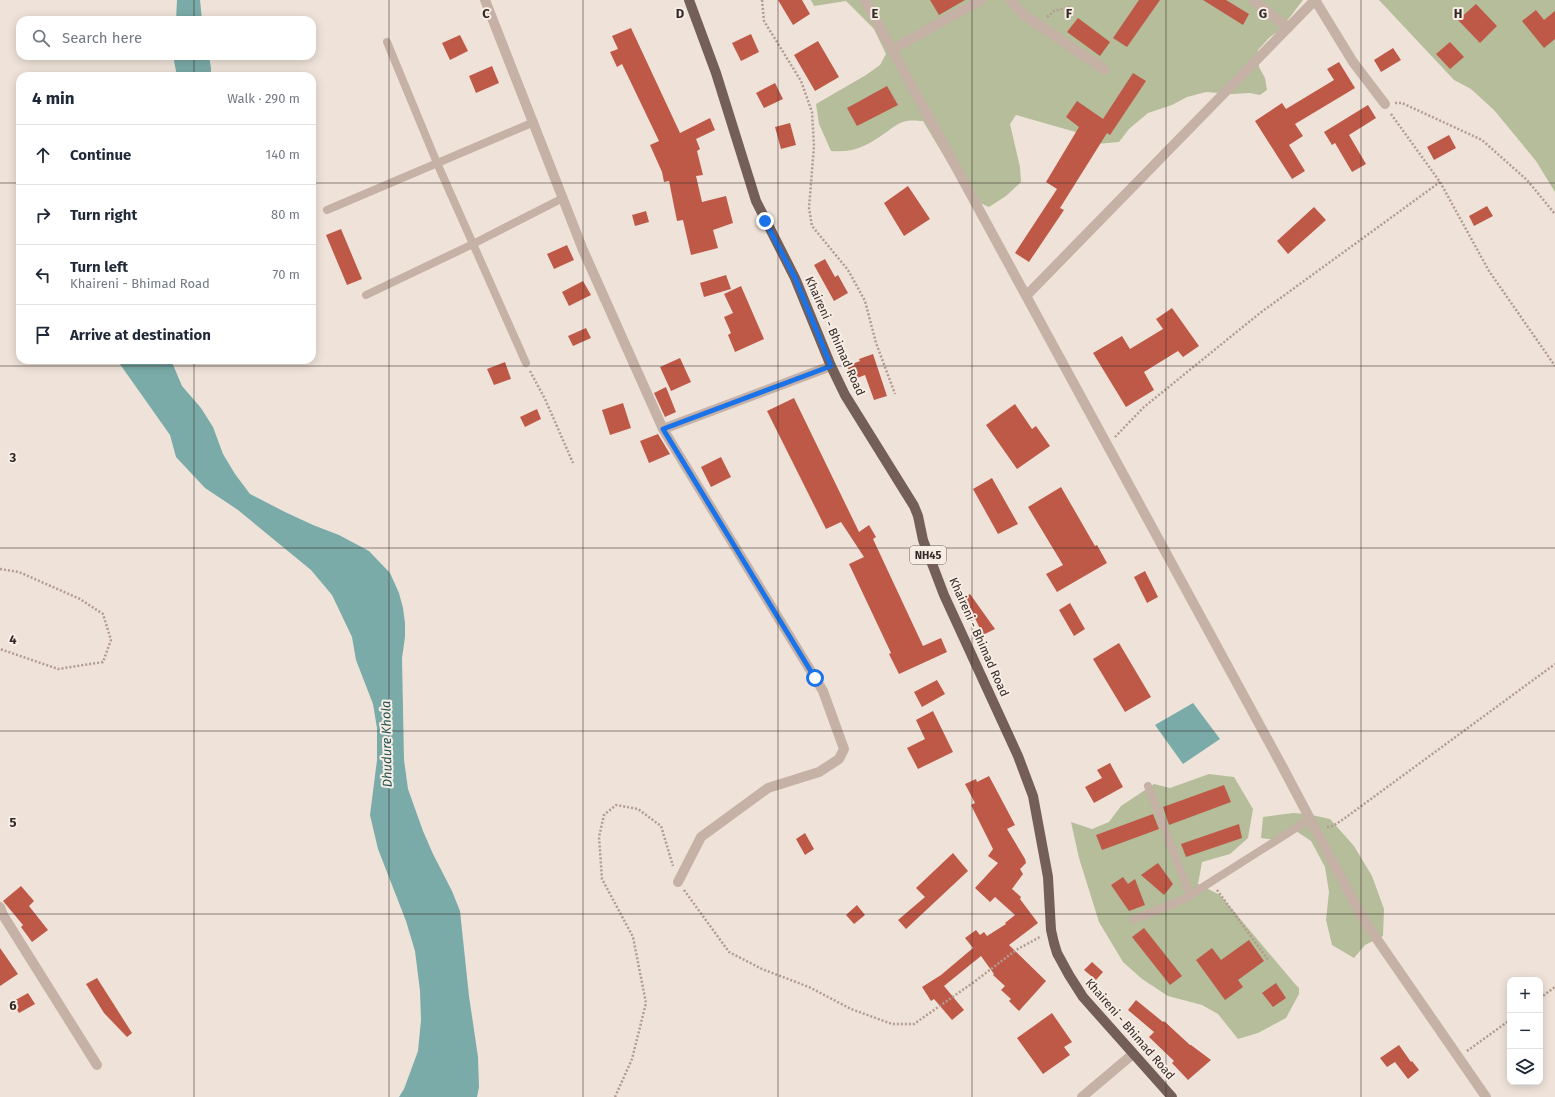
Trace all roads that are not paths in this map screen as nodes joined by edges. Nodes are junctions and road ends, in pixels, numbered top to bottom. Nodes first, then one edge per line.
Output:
1 (485, 0) edge
2 (689, 0) edge
3 (865, 0) edge
4 (981, 0) edge
5 (1010, 0) edge
6 (1253, 0) edge
7 (1315, 0) edge
8 (1288, 28) junction
9 (387, 42) dead end
10 (893, 49) junction
11 (1105, 70) dead end
12 (1384, 104) road end
13 (534, 122) junction
14 (437, 163) junction
15 (563, 198) junction
16 (327, 210) dead end
17 (473, 244) junction
18 (366, 295) dead end
19 (1027, 295) junction
20 (526, 364) road end
21 (831, 366) junction
22 (663, 429) junction
23 (1148, 786) dead end
24 (1310, 818) junction
25 (678, 882) road end
26 (1190, 895) junction
27 (0, 907) edge
28 (1133, 920) dead end
29 (1133, 1054) junction
30 (98, 1065) dead end
31 (1082, 1097) edge
32 (1172, 1097) edge
33 (1486, 1097) edge

1 - 13 street
2 - 21 main road, Khaireni - Bhimad Road / NH45
3 - 10 street
4 - 10 street
5 - 11 street
6 - 8 street
7 - 8 street
7 - 12 street
8 - 19 street
9 - 14 lane
10 - 19 street
13 - 14 lane
13 - 15 street
14 - 16 lane
14 - 17 lane
15 - 17 lane
15 - 22 street
17 - 18 lane
17 - 20 lane
19 - 24 street
21 - 22 street
21 - 29 main road, Khaireni - Bhimad Road / NH45
22 - 25 street
23 - 26 lane
24 - 26 lane
24 - 33 street
26 - 28 lane
27 - 30 street
29 - 31 street
29 - 32 main road, Khaireni - Bhimad Road / NH45

